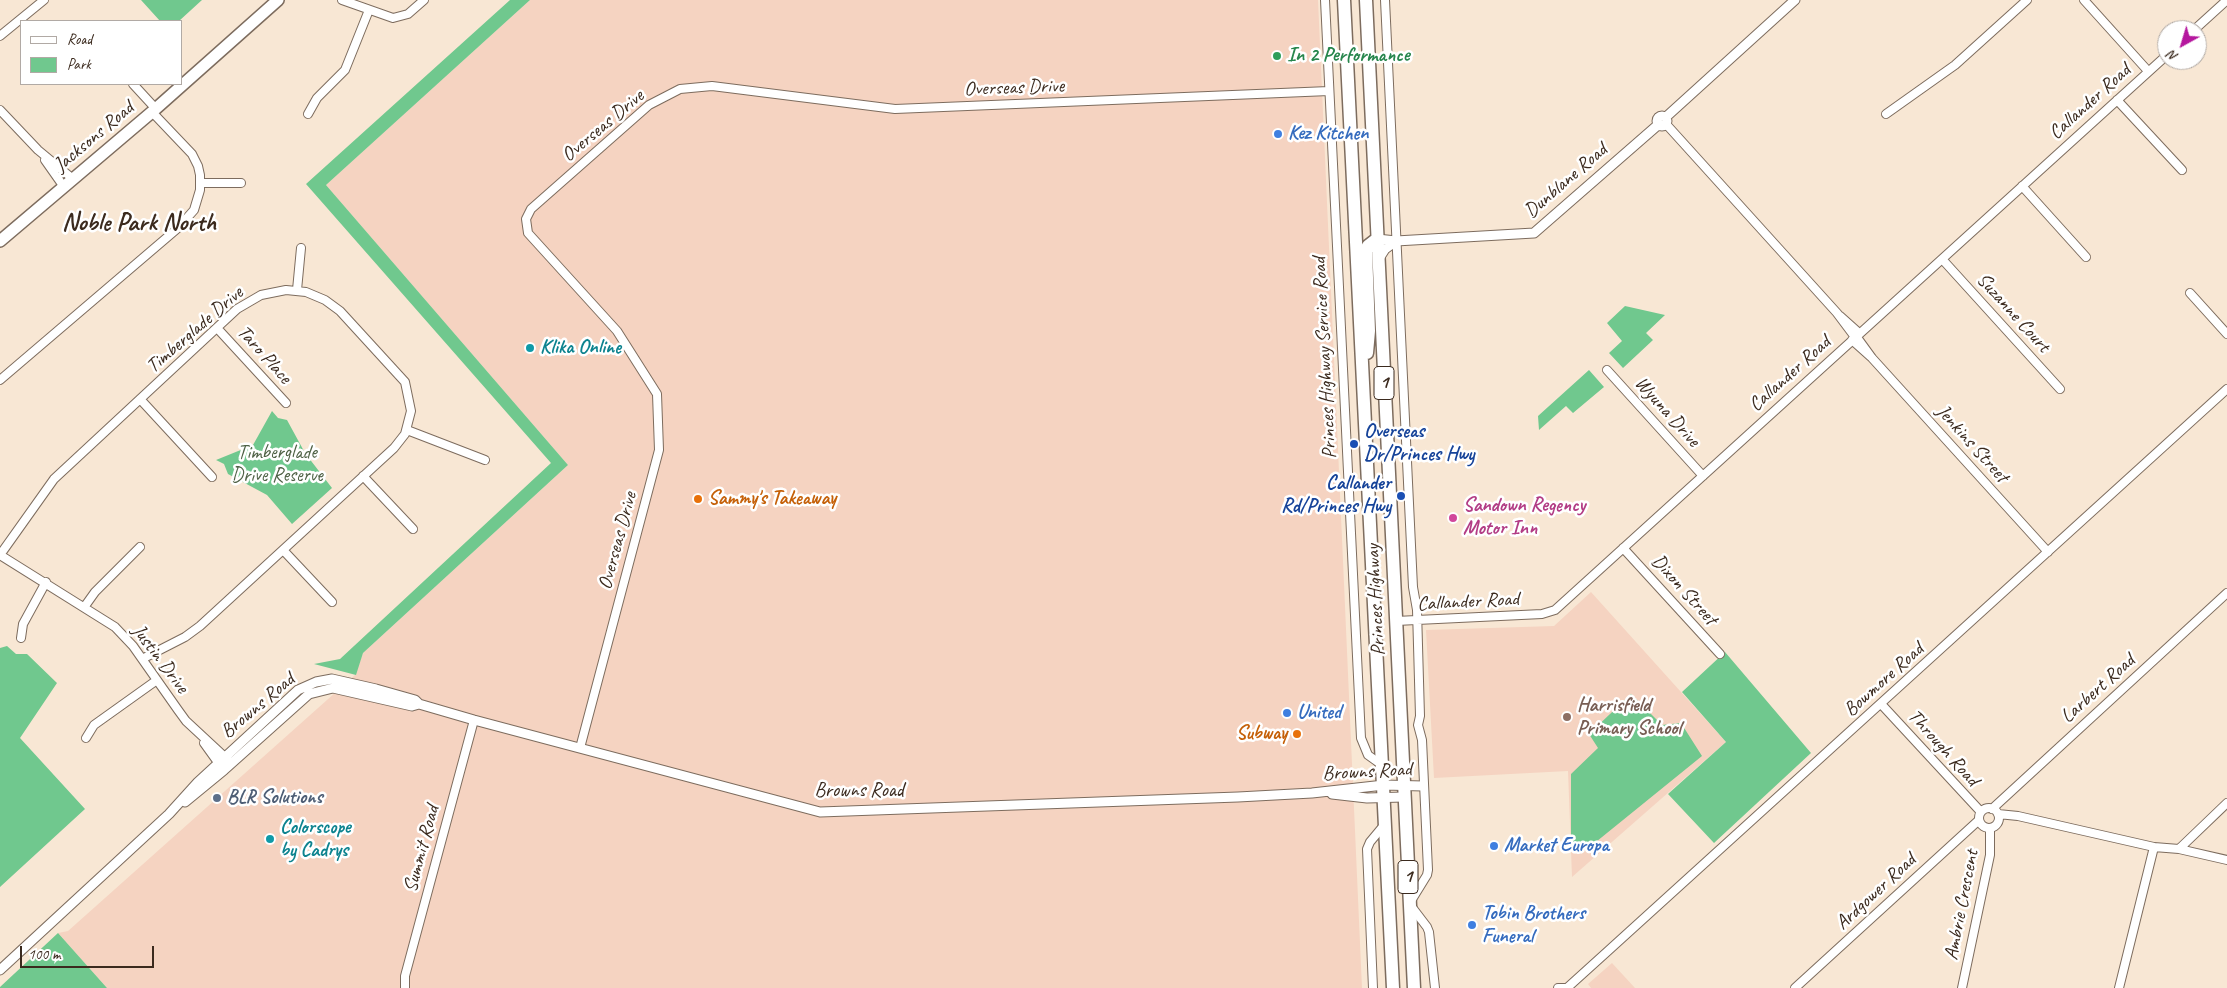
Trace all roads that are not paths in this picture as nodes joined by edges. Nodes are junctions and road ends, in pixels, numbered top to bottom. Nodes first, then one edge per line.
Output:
1 (44, 0) edge
2 (278, 0) edge
3 (342, 0) edge
4 (424, 0) edge
5 (1324, 0) edge
6 (1344, 0) edge
7 (1366, 0) edge
8 (1385, 0) edge
9 (1795, 0) edge
10 (2027, 0) edge
11 (2084, 0) edge
12 (2227, 0) edge
13 (369, 10) junction
14 (2205, 20) edge
15 (0, 36) edge
16 (2157, 63) edge
17 (2148, 71) junction
18 (134, 85) edge
19 (1329, 91) junction
20 (2117, 100) junction
21 (0, 110) edge
22 (154, 110) junction
23 (308, 114) dead end
24 (1886, 114) dead end
25 (1664, 122) junction
26 (2182, 170) dead end
27 (69, 183) junction
28 (241, 183) dead end
29 (201, 184) junction
30 (2022, 186) junction
31 (1377, 239) junction
32 (0, 241) edge
33 (1396, 241) junction
34 (301, 248) dead end
35 (2086, 257) dead end
36 (1942, 259) junction
37 (1378, 260) junction
38 (297, 290) junction
39 (2190, 293) dead end
40 (218, 328) junction
41 (2227, 334) edge
42 (1855, 337) junction
43 (1607, 370) dead end
44 (0, 380) edge
45 (1362, 380) junction
46 (2060, 389) dead end
47 (2227, 389) edge
48 (140, 400) junction
49 (286, 403) dead end
50 (407, 430) junction
51 (484, 460) dead end
52 (212, 476) dead end
53 (363, 476) junction
54 (1703, 476) junction
55 (413, 529) dead end
56 (140, 547) dead end
57 (1624, 548) junction
58 (283, 550) junction
59 (2048, 552) junction
60 (0, 555) edge
61 (46, 582) junction
62 (2227, 593) edge
63 (332, 602) dead end
64 (85, 606) junction
65 (1417, 620) junction
66 (1396, 621) junction
67 (21, 638) dead end
68 (1720, 654) dead end
69 (142, 659) junction
70 (157, 680) junction
71 (1882, 705) junction
72 (474, 720) junction
73 (86, 738) dead end
74 (580, 748) junction
75 (225, 764) junction
76 (1382, 765) junction
77 (1384, 785) junction
78 (1423, 786) junction
79 (1404, 791) junction
80 (1312, 793) junction
81 (1385, 798) junction
82 (2227, 803) edge
83 (1995, 811) junction
84 (1980, 816) junction
85 (1385, 823) junction
86 (1990, 828) junction
87 (2154, 847) junction
88 (2179, 849) junction
89 (2227, 860) edge
90 (1409, 904) junction
91 (1412, 966) junction
92 (1391, 967) junction
93 (0, 970) edge
94 (405, 988) edge
95 (1373, 988) edge
96 (1393, 988) edge
97 (1414, 988) edge
98 (1435, 988) edge
99 (1558, 988) edge
100 (1795, 988) edge
101 (1962, 988) edge
102 (2119, 988) edge

1 - 15 street
2 - 22 main road, Jacksons Road
3 - 13 street
4 - 13 street
5 - 19 street, Princes Highway Service Road
6 - 45 highway, Princes Highway / 1
7 - 31 highway, Princes Highway / 1
8 - 33 street
9 - 25 street, Dunblane Road
10 - 24 street
11 - 17 street
12 - 14 street
13 - 23 street
16 - 17 street, Callander Road
17 - 20 street, Callander Road
18 - 22 street
19 - 74 street, Overseas Drive
19 - 76 street, Princes Highway Service Road
20 - 26 street
20 - 30 street, Callander Road
21 - 27 street
22 - 27 main road, Jacksons Road
22 - 29 street
25 - 33 street, Dunblane Road
25 - 42 street, Jenkins Street
27 - 32 main road, Jacksons Road
28 - 29 street
29 - 44 street
30 - 35 street
30 - 36 street, Callander Road
31 - 33 street, Dunblane Road
31 - 37 highway, Princes Highway / 1
31 - 45 highway
33 - 37 street
33 - 65 street
34 - 38 street
36 - 42 street, Callander Road
36 - 46 street, Suzanne Court
37 - 66 highway, Princes Highway / 1
38 - 40 street, Timberglade Drive
38 - 50 street, Timberglade Drive
39 - 41 street
40 - 48 street, Timberglade Drive
40 - 49 street, Taro Place
42 - 54 street, Callander Road
42 - 59 street, Jenkins Street
43 - 54 street, Wyuna Drive
45 - 76 highway, Princes Highway / 1
47 - 59 street, Bowmore Road
48 - 52 street
48 - 60 street, Timberglade Drive
50 - 51 street
50 - 53 street
53 - 55 street
53 - 58 street
54 - 57 street, Callander Road
56 - 64 street
57 - 65 street, Callander Road
57 - 68 street, Dixon Street
58 - 63 street
58 - 69 street
59 - 71 street, Bowmore Road
60 - 61 street, Justin Drive
61 - 64 street, Justin Drive
61 - 67 street
62 - 83 street, Larbert Road
64 - 69 street, Justin Drive
65 - 66 street, Callander Road
65 - 78 street
66 - 79 highway, Princes Highway / 1
69 - 70 street, Justin Drive
70 - 73 street
70 - 75 street, Justin Drive
71 - 84 street, Through Road
71 - 99 street, Bowmore Road
72 - 74 street, Browns Road
72 - 75 street, Browns Road
72 - 94 street, Summit Road
74 - 80 street, Browns Road
75 - 93 street, Browns Road
76 - 77 highway, Princes Highway / 1
77 - 79 street, Browns Road
77 - 80 street, Browns Road
77 - 81 highway, Princes Highway / 1
78 - 79 street, Browns Road
78 - 90 street
79 - 81 street, Browns Road
79 - 90 highway, Princes Highway / 1
80 - 81 street, Browns Road
81 - 85 highway, Princes Highway / 1
82 - 88 street
83 - 84 street
83 - 86 street
83 - 87 street
84 - 86 street
84 - 100 street, Ardgower Road
85 - 92 highway, Princes Highway / 1
85 - 95 street
86 - 101 street, Ambrie Crescent
87 - 88 street
87 - 102 street
88 - 89 street
90 - 91 highway, Princes Highway / 1
90 - 98 street
91 - 92 highway
91 - 97 highway, Princes Highway / 1
92 - 96 highway, Princes Highway / 1

